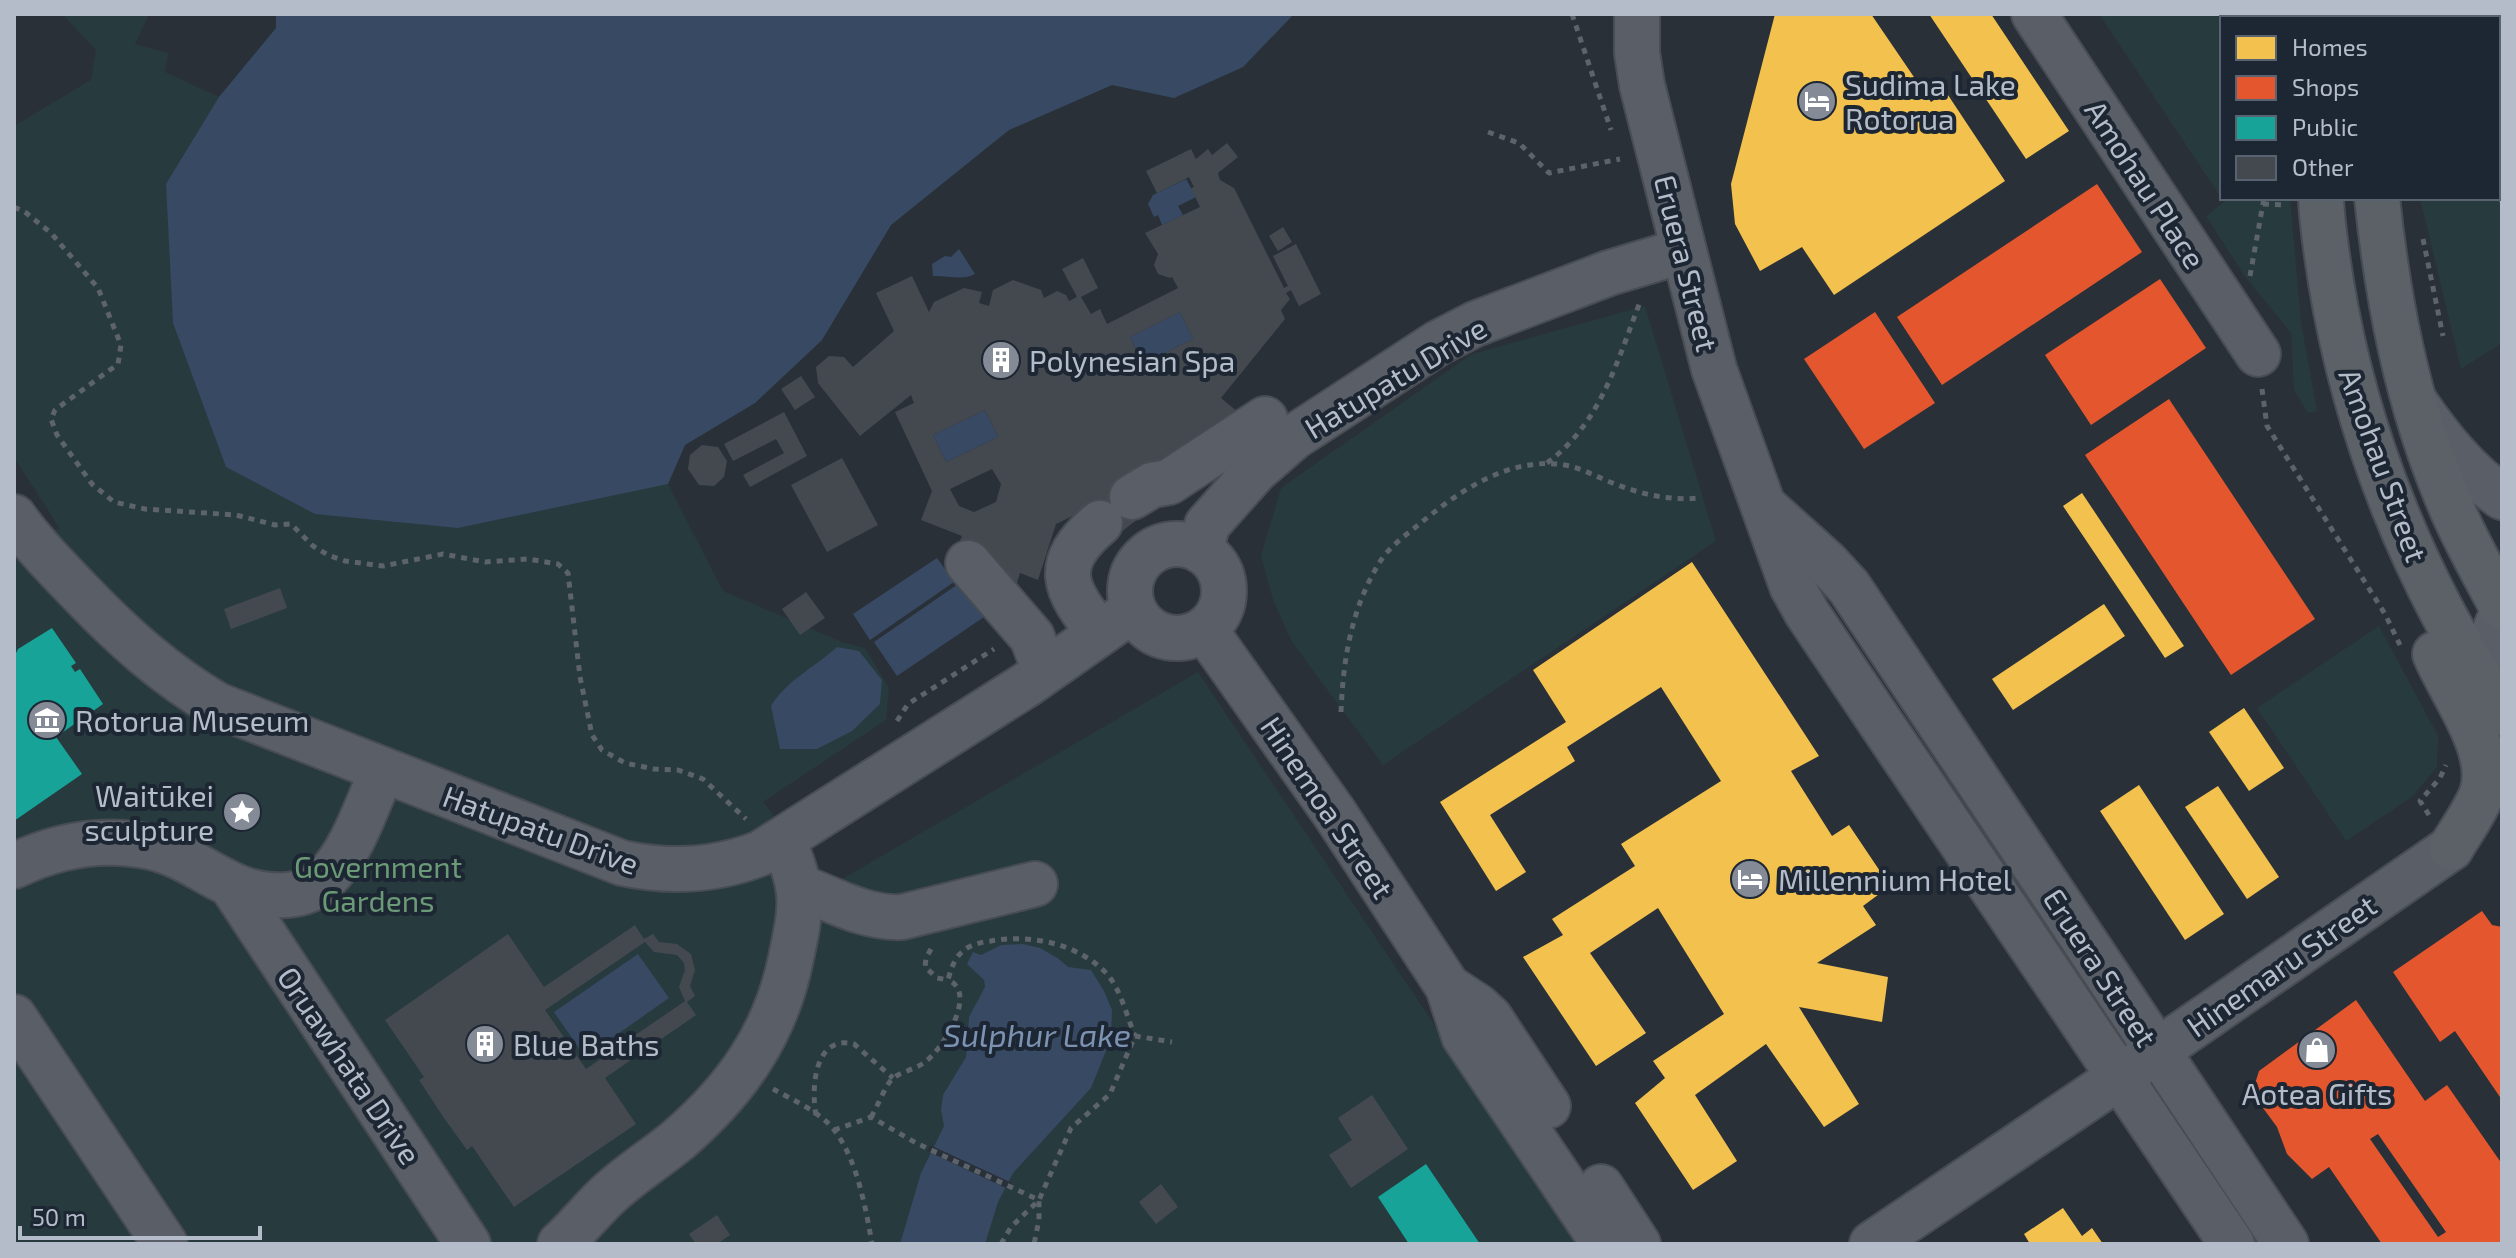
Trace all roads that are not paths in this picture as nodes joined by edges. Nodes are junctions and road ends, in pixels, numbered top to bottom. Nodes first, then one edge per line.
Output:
1 (1637, 14) edge
2 (2034, 14) edge
3 (2321, 200) edge
4 (2377, 200) edge
5 (1682, 251) junction
6 (2258, 354) dead end
7 (2411, 396) junction
8 (1265, 419) dead end
9 (1150, 491) junction
10 (2502, 497) edge
11 (1764, 506) junction
12 (14, 517) edge
13 (1204, 538) junction
14 (968, 563) dead end
15 (2427, 585) junction
16 (2502, 607) edge
17 (2502, 615) edge
18 (1117, 621) junction
19 (1205, 630) junction
20 (1045, 671) junction
21 (1915, 684) junction
22 (2496, 703) edge
23 (1874, 713) junction
24 (382, 771) junction
25 (2502, 828) edge
26 (2017, 839) junction
27 (783, 840) junction
28 (2451, 848) junction
29 (1977, 865) junction
30 (14, 866) edge
31 (1035, 884) dead end
32 (232, 886) junction
33 (800, 887) junction
34 (311, 889) junction
35 (288, 971) junction
36 (14, 1017) edge
37 (2157, 1051) junction
38 (2121, 1076) junction
39 (2218, 1142) junction
40 (2182, 1168) junction
41 (1603, 1225) edge
42 (165, 1244) edge
43 (468, 1244) edge
44 (560, 1244) edge
45 (1638, 1244) edge
46 (1872, 1244) edge
47 (2232, 1244) edge
48 (2286, 1244) edge

1 - 5 street, Eruera Street
2 - 6 street, Amohau Place
3 - 15 main road, Amohau Street
4 - 7 main road, Amohau Street
5 - 11 street, Eruera Street
5 - 13 street, Hatupatu Drive
7 - 10 street
7 - 16 main road, Amohau Street
8 - 9 street
9 - 13 street
9 - 18 street
11 - 21 street, Eruera Street
11 - 23 street, Eruera Street
12 - 24 street, Hatupatu Drive
13 - 18 street
13 - 19 street
14 - 20 street
15 - 22 main road, Amohau Street
15 - 28 main road
17 - 22 street
18 - 19 street
18 - 20 street, Hatupatu Drive
19 - 41 street, Hinemoa Street
20 - 27 street, Hatupatu Drive
21 - 23 street
21 - 26 street, Eruera Street
23 - 29 street, Eruera Street
24 - 27 street, Hatupatu Drive
24 - 34 street
25 - 28 main road
26 - 29 street
26 - 37 street, Eruera Street
27 - 33 street
28 - 37 street, Hinemaru Street
29 - 38 street, Eruera Street
30 - 32 street, Oruawhata Drive
31 - 33 street
32 - 34 street, Oruawhata Drive
32 - 35 street, Oruawhata Drive
33 - 44 street
34 - 35 street
35 - 43 street, Oruawhata Drive
36 - 42 street
37 - 38 street, Hinemaru Street
37 - 39 street, Eruera Street
38 - 40 street, Eruera Street
38 - 46 street, Hinemaru Street
39 - 40 street
39 - 48 street, Eruera Street
40 - 47 street, Eruera Street
41 - 45 street, Hinemoa Street

